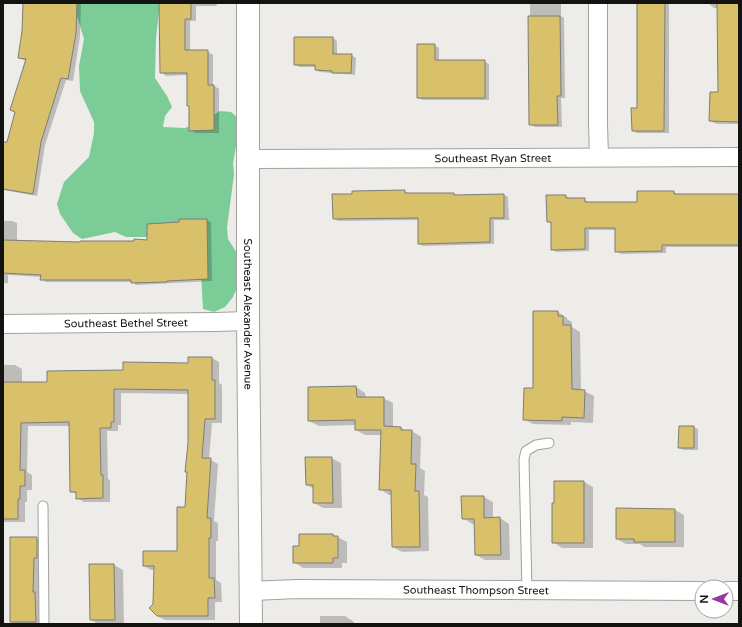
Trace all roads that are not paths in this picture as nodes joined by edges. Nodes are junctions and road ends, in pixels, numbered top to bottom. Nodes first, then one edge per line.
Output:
1 (248, 3) edge
2 (598, 3) edge
3 (599, 157) junction
4 (739, 157) edge
5 (248, 159) junction
6 (248, 321) junction
7 (3, 324) edge
8 (549, 443) dead end
9 (43, 506) dead end
10 (527, 590) junction
11 (694, 590) edge
12 (251, 591) junction
13 (44, 624) edge
14 (251, 624) edge

1 - 5 street, Southeast Alexander Avenue
2 - 3 street
3 - 4 street, Southeast Ryan Street
3 - 5 street, Southeast Ryan Street
5 - 6 street, Southeast Alexander Avenue
6 - 7 street, Southeast Bethel Street
6 - 12 street, Southeast Alexander Avenue
8 - 10 lane
9 - 13 lane
10 - 11 street, Southeast Thompson Street
10 - 12 street, Southeast Thompson Street
12 - 14 street, Southeast Alexander Avenue

